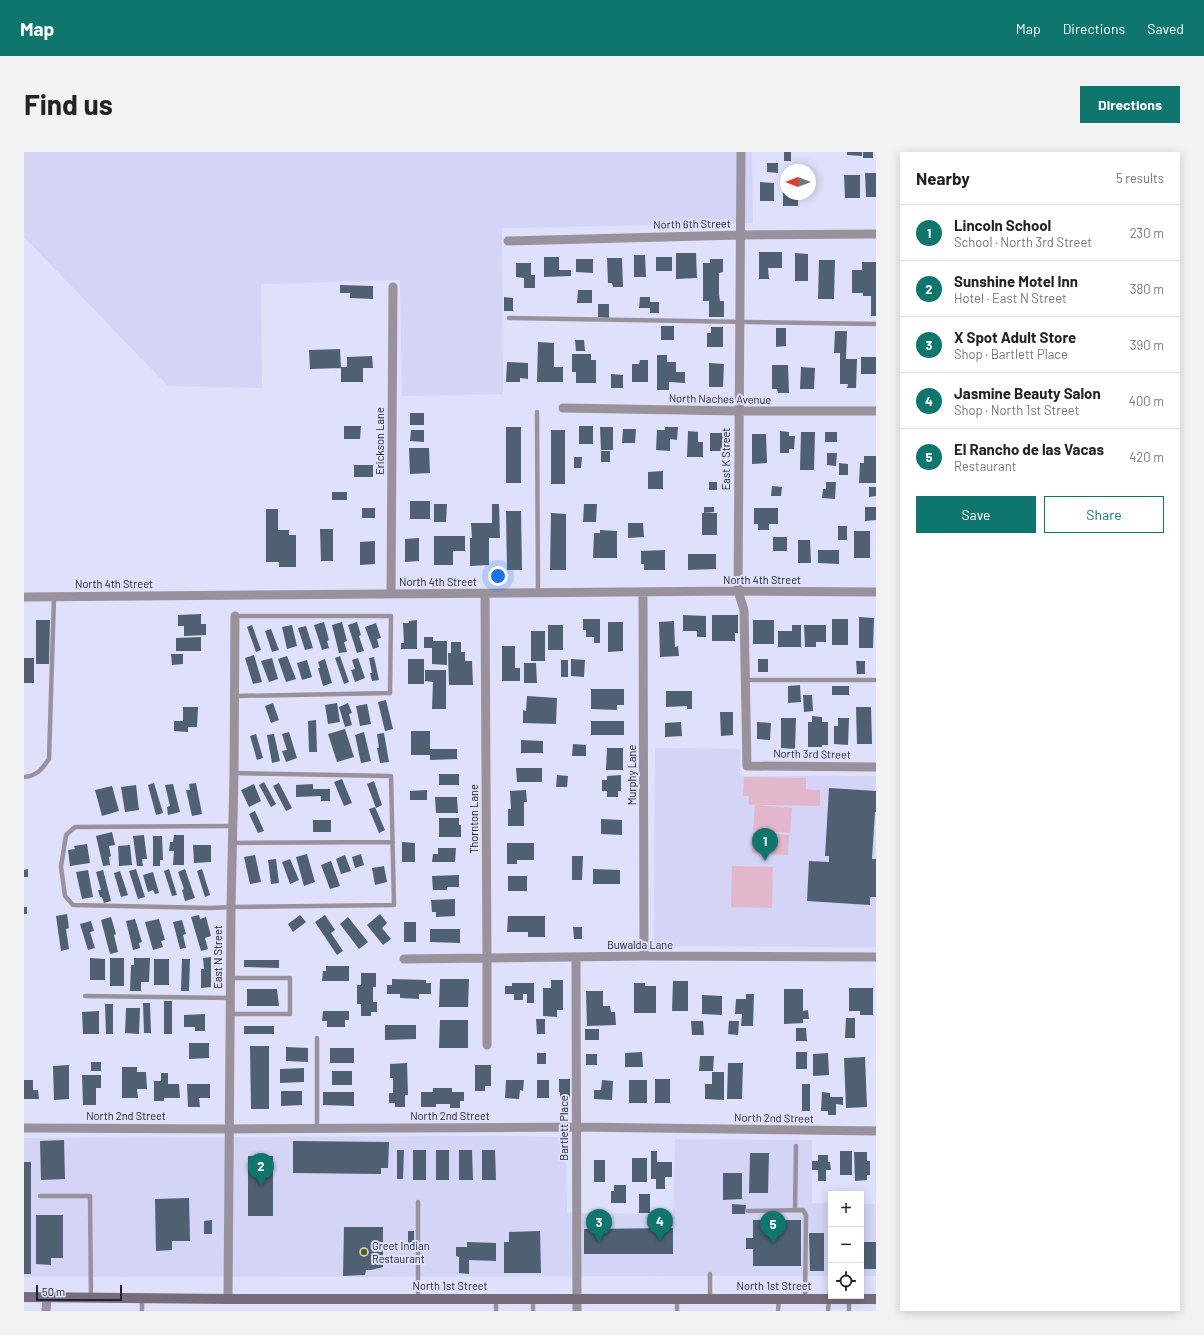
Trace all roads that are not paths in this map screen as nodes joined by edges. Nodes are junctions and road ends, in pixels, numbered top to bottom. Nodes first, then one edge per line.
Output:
1 (741, 152) edge
2 (876, 234) edge
3 (741, 235) junction
4 (508, 240) dead end
5 (393, 287) dead end
6 (509, 318) dead end
7 (741, 322) junction
8 (876, 324) edge
9 (564, 408) dead end
10 (876, 411) edge
11 (537, 412) dead end
12 (738, 412) junction
13 (738, 591) junction
14 (876, 592) edge
15 (643, 593) junction
16 (391, 594) junction
17 (484, 594) junction
18 (538, 594) junction
19 (24, 597) edge
20 (54, 597) junction
21 (235, 616) joint
22 (745, 680) junction
23 (876, 680) edge
24 (234, 696) junction
25 (747, 766) joint
26 (876, 767) edge
27 (234, 773) junction
28 (24, 777) edge
29 (233, 826) junction
30 (393, 842) junction
31 (232, 843) junction
32 (230, 907) junction
33 (644, 956) junction
34 (576, 957) junction
35 (876, 957) edge
36 (487, 958) junction
37 (404, 959) dead end
38 (230, 978) junction
39 (85, 996) dead end
40 (230, 998) junction
41 (230, 1014) junction
42 (318, 1038) dead end
43 (487, 1044) dead end
44 (576, 1127) junction
45 (24, 1128) edge
46 (229, 1129) junction
47 (317, 1129) junction
48 (876, 1131) edge
49 (796, 1146) dead end
50 (40, 1196) dead end
51 (418, 1202) dead end
52 (795, 1210) junction
53 (748, 1211) dead end
54 (710, 1274) dead end
55 (24, 1297) edge
56 (46, 1297) junction
57 (91, 1298) junction
58 (142, 1298) junction
59 (418, 1298) junction
60 (496, 1298) junction
61 (533, 1298) junction
62 (577, 1298) junction
63 (677, 1298) junction
64 (710, 1298) junction
65 (779, 1298) junction
66 (805, 1298) junction
67 (228, 1299) junction
68 (828, 1299) edge
69 (830, 1299) edge
70 (849, 1299) edge
71 (864, 1299) edge
72 (876, 1299) edge
73 (46, 1311) edge
74 (142, 1311) edge
75 (496, 1311) edge
76 (533, 1311) edge
77 (577, 1311) edge
78 (677, 1311) edge
79 (778, 1311) edge
80 (828, 1311) edge
81 (849, 1311) edge

1 - 3 street, East K Street
2 - 3 street, North 6th Street
3 - 4 street, North 6th Street
3 - 7 street, East K Street
5 - 16 street, Erickson Lane
6 - 7 lane
7 - 8 lane
7 - 12 street, East K Street
9 - 12 street, North Naches Avenue
10 - 12 street, North Naches Avenue
11 - 18 lane
12 - 13 street, East K Street
13 - 14 street, North 4th Street
13 - 15 street, North 4th Street
13 - 22 street, East K Street
15 - 18 street, North 4th Street
15 - 33 street, Murphy Lane
16 - 17 street, North 4th Street
16 - 20 street, North 4th Street
17 - 18 street, North 4th Street
17 - 36 street, Thornton Lane
19 - 20 street, North 4th Street
20 - 28 lane
21 - 24 street, East N Street
21 - 24 lane
22 - 23 lane
22 - 25 street, East K Street
24 - 27 street, East N Street
25 - 26 street, North 3rd Street
27 - 29 street, East N Street
27 - 30 lane
29 - 31 street, East N Street
29 - 32 lane
30 - 31 lane
30 - 32 lane
31 - 32 street, East N Street
32 - 38 street, East N Street
33 - 34 street, Buwalda Lane
33 - 35 street, Buwalda Lane
34 - 36 street, Buwalda Lane
34 - 44 street, Bartlett Place
36 - 37 street, Buwalda Lane
36 - 43 street, Thornton Lane
38 - 40 street, East N Street
38 - 41 lane
39 - 40 lane
40 - 41 street, East N Street
41 - 46 street, East N Street
42 - 47 lane
44 - 47 street, North 2nd Street
44 - 48 street, North 2nd Street
44 - 62 street, Bartlett Place
45 - 46 street, North 2nd Street
46 - 47 street, North 2nd Street
46 - 67 street, East N Street
49 - 52 lane
50 - 57 lane
51 - 59 lane
52 - 53 lane
52 - 66 lane
54 - 64 lane
55 - 56 main road, North 1st Street
56 - 57 main road, North 1st Street
56 - 73 street
57 - 58 main road, North 1st Street
58 - 67 main road, North 1st Street
58 - 74 lane
59 - 60 main road, North 1st Street
59 - 67 main road, North 1st Street
60 - 61 main road, North 1st Street
60 - 75 lane
61 - 62 main road, North 1st Street
61 - 76 lane
62 - 63 main road, North 1st Street
62 - 77 street, Bartlett Place
63 - 64 main road, North 1st Street
63 - 78 lane
64 - 65 main road, North 1st Street
65 - 66 main road, North 1st Street
65 - 79 lane
66 - 68 main road, North 1st Street
69 - 80 lane
70 - 81 lane
71 - 72 main road, North 1st Street

